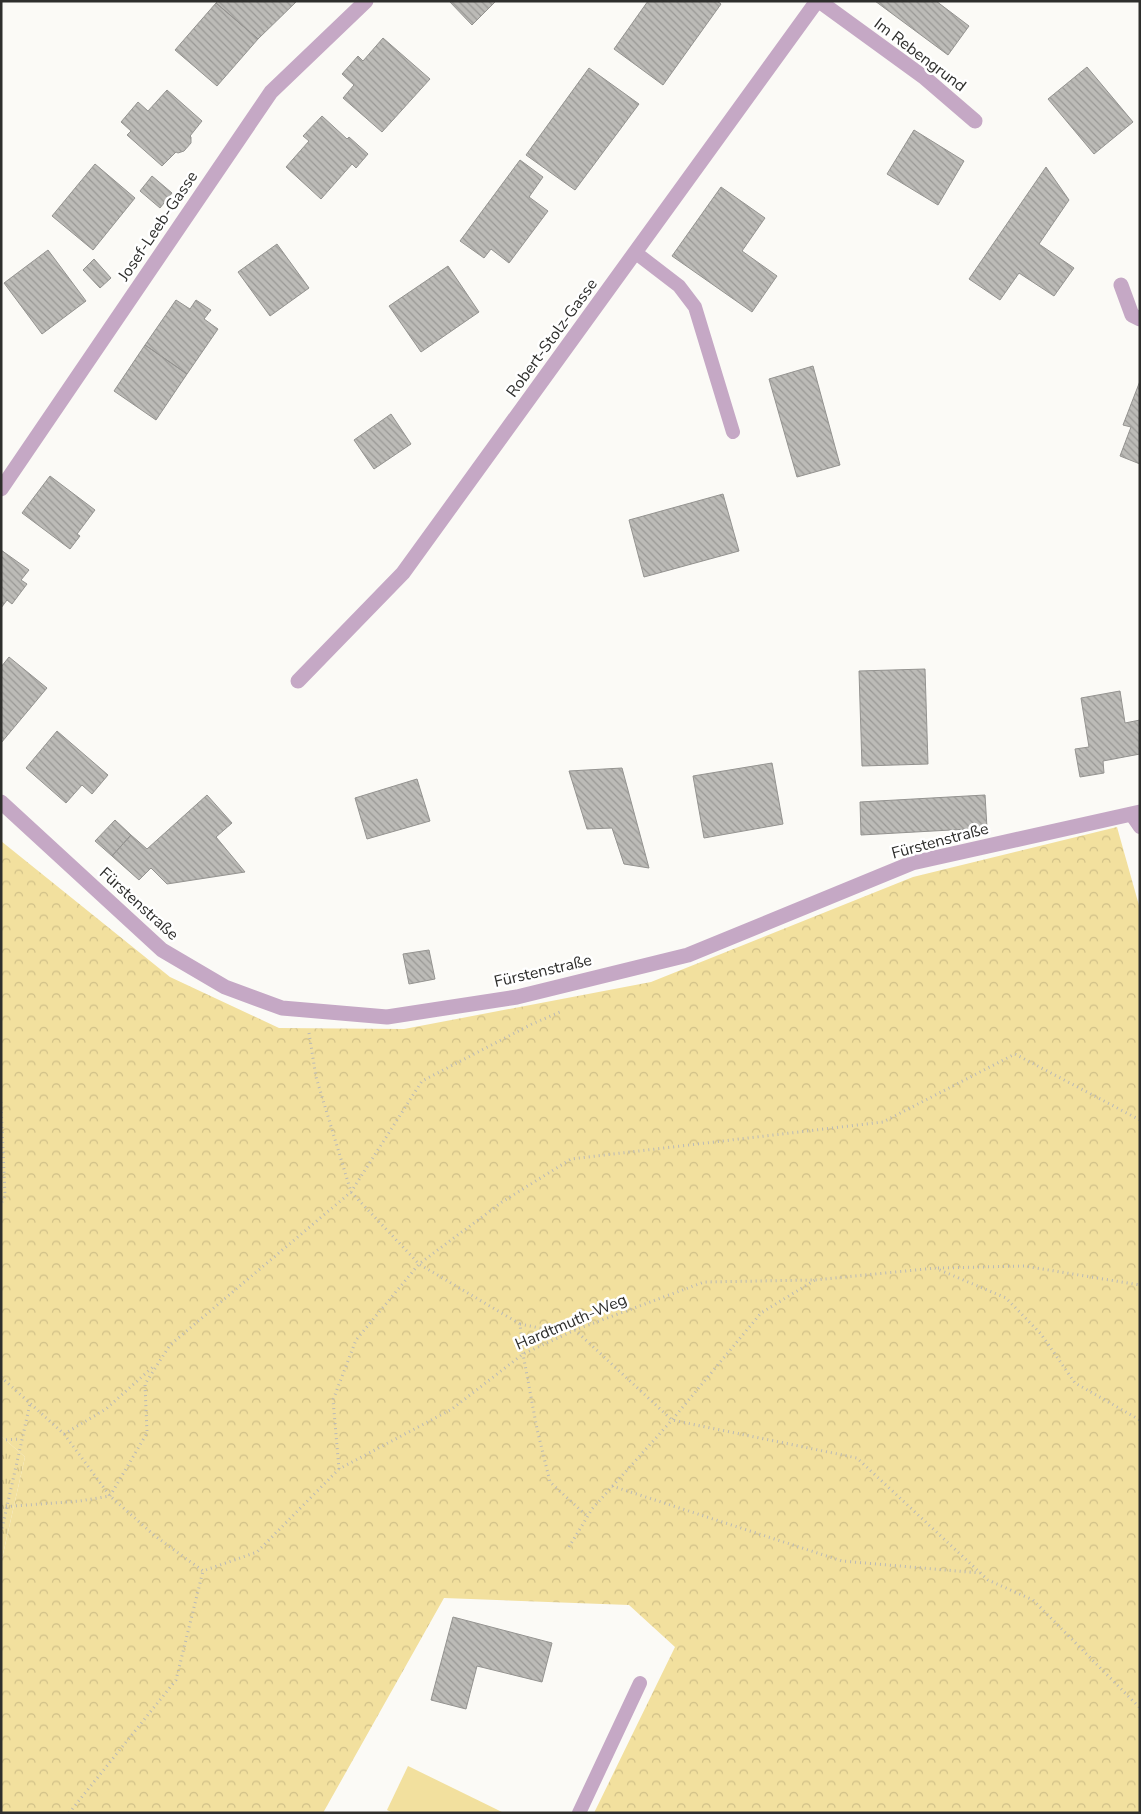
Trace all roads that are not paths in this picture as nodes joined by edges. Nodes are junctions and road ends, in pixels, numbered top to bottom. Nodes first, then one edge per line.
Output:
1 (366, 1) edge
2 (818, 1) edge
3 (976, 121) dead end
4 (636, 253) junction
5 (1121, 285) dead end
6 (1140, 319) edge
7 (733, 432) dead end
8 (1, 489) edge
9 (298, 681) dead end
10 (1, 802) edge
11 (1136, 813) edge
12 (1140, 827) edge
13 (640, 1683) dead end
14 (580, 1813) edge

1 - 8 street, Josef-Leeb-Gasse
2 - 3 street, Im Rebengrund
2 - 4 street, Robert-Stolz-Gasse
4 - 7 lane
4 - 9 street, Robert-Stolz-Gasse
5 - 6 street
10 - 11 street, Fürstenstraße
11 - 12 lane
13 - 14 lane

